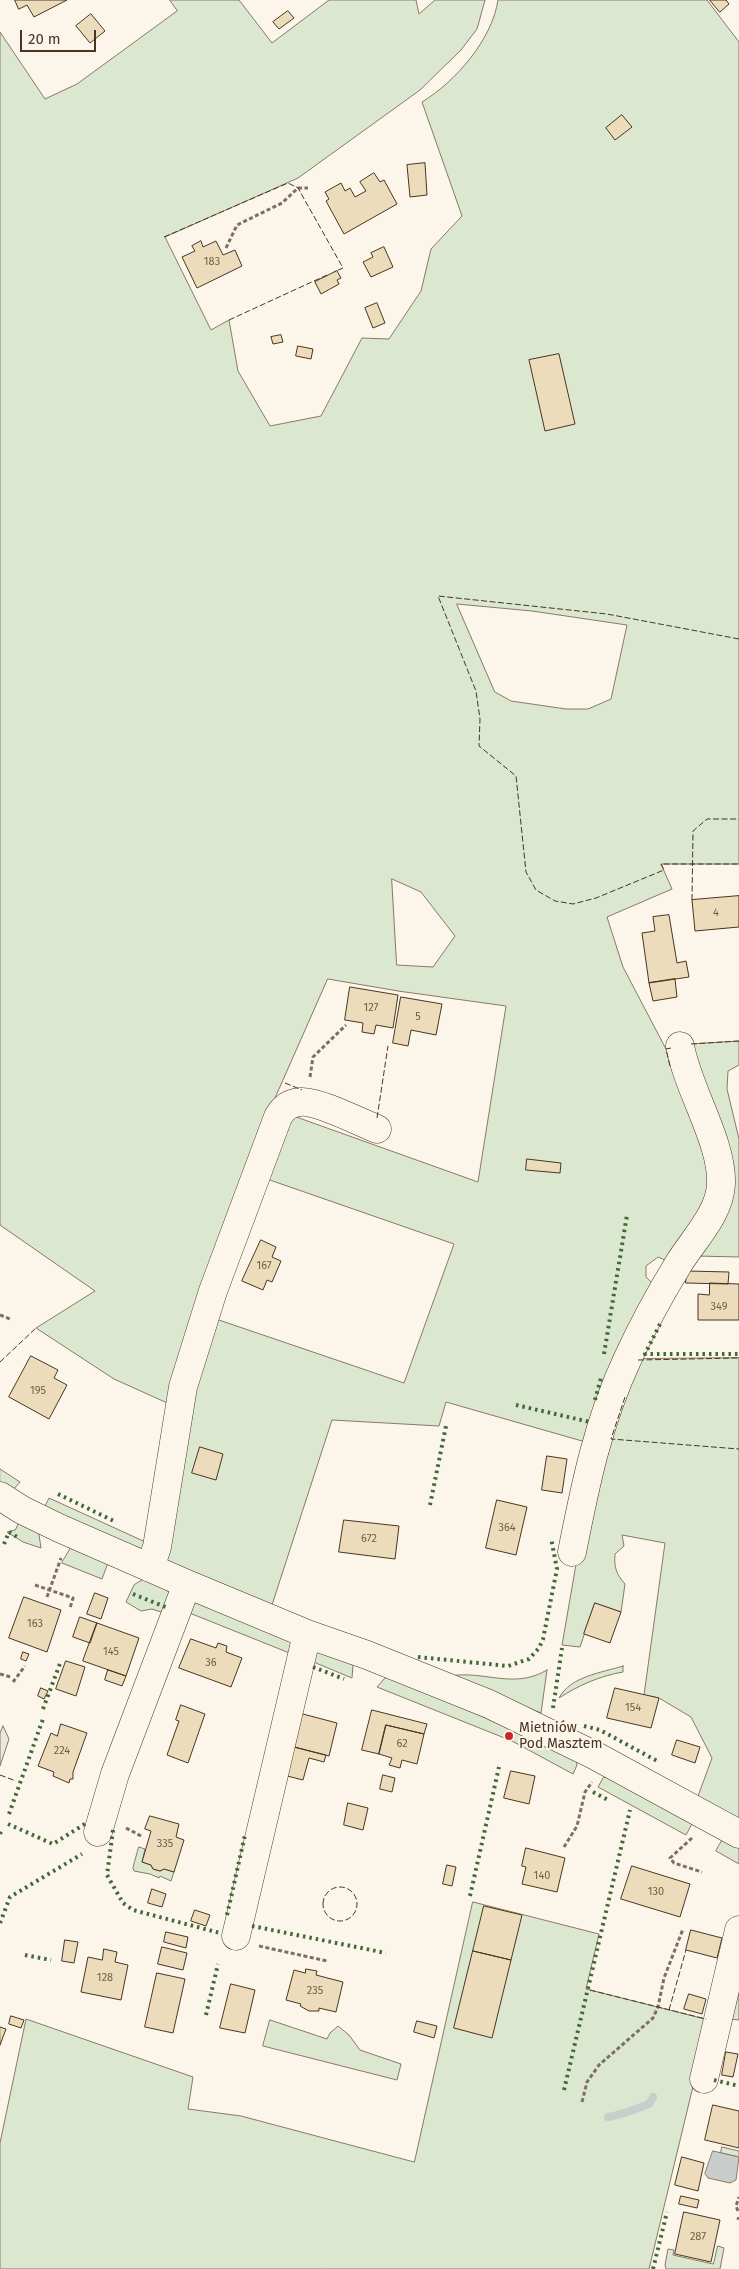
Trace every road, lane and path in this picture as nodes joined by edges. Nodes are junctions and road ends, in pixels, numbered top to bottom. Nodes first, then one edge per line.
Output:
1 (308, 188) dead end
2 (226, 248) dead end
3 (346, 1025) dead end
4 (680, 1046) dead end
5 (310, 1083) dead end
6 (377, 1130) dead end
7 (0, 1315) edge
8 (10, 1319) dead end
9 (0, 1496) edge
10 (572, 1552) dead end
11 (59, 1562) dead end
12 (150, 1568) junction
13 (187, 1584) junction
14 (35, 1585) dead end
15 (49, 1590) junction
16 (46, 1598) dead end
17 (70, 1608) dead end
18 (306, 1634) junction
19 (25, 1666) dead end
20 (0, 1674) edge
21 (11, 1678) dead end
22 (13, 1682) dead end
23 (591, 1784) dead end
24 (98, 1832) dead end
25 (739, 1834) edge
26 (692, 1840) dead end
27 (564, 1847) dead end
28 (702, 1872) dead end
29 (683, 1929) dead end
30 (739, 1930) edge
31 (244, 1940) joint
32 (327, 1961) dead end
33 (704, 2079) dead end
34 (582, 2102) dead end
35 (739, 2197) edge
36 (738, 2211) edge

1 - 2 path
3 - 5 path
4 - 10 street
6 - 12 street
7 - 8 path
9 - 12 street
11 - 15 path
12 - 13 street
13 - 18 street
13 - 24 street
14 - 15 path
15 - 16 path
15 - 17 path
18 - 25 street
18 - 31 street
19 - 22 path
20 - 21 path
23 - 27 path
26 - 28 path
29 - 34 path
30 - 33 street
31 - 32 path
35 - 36 path

